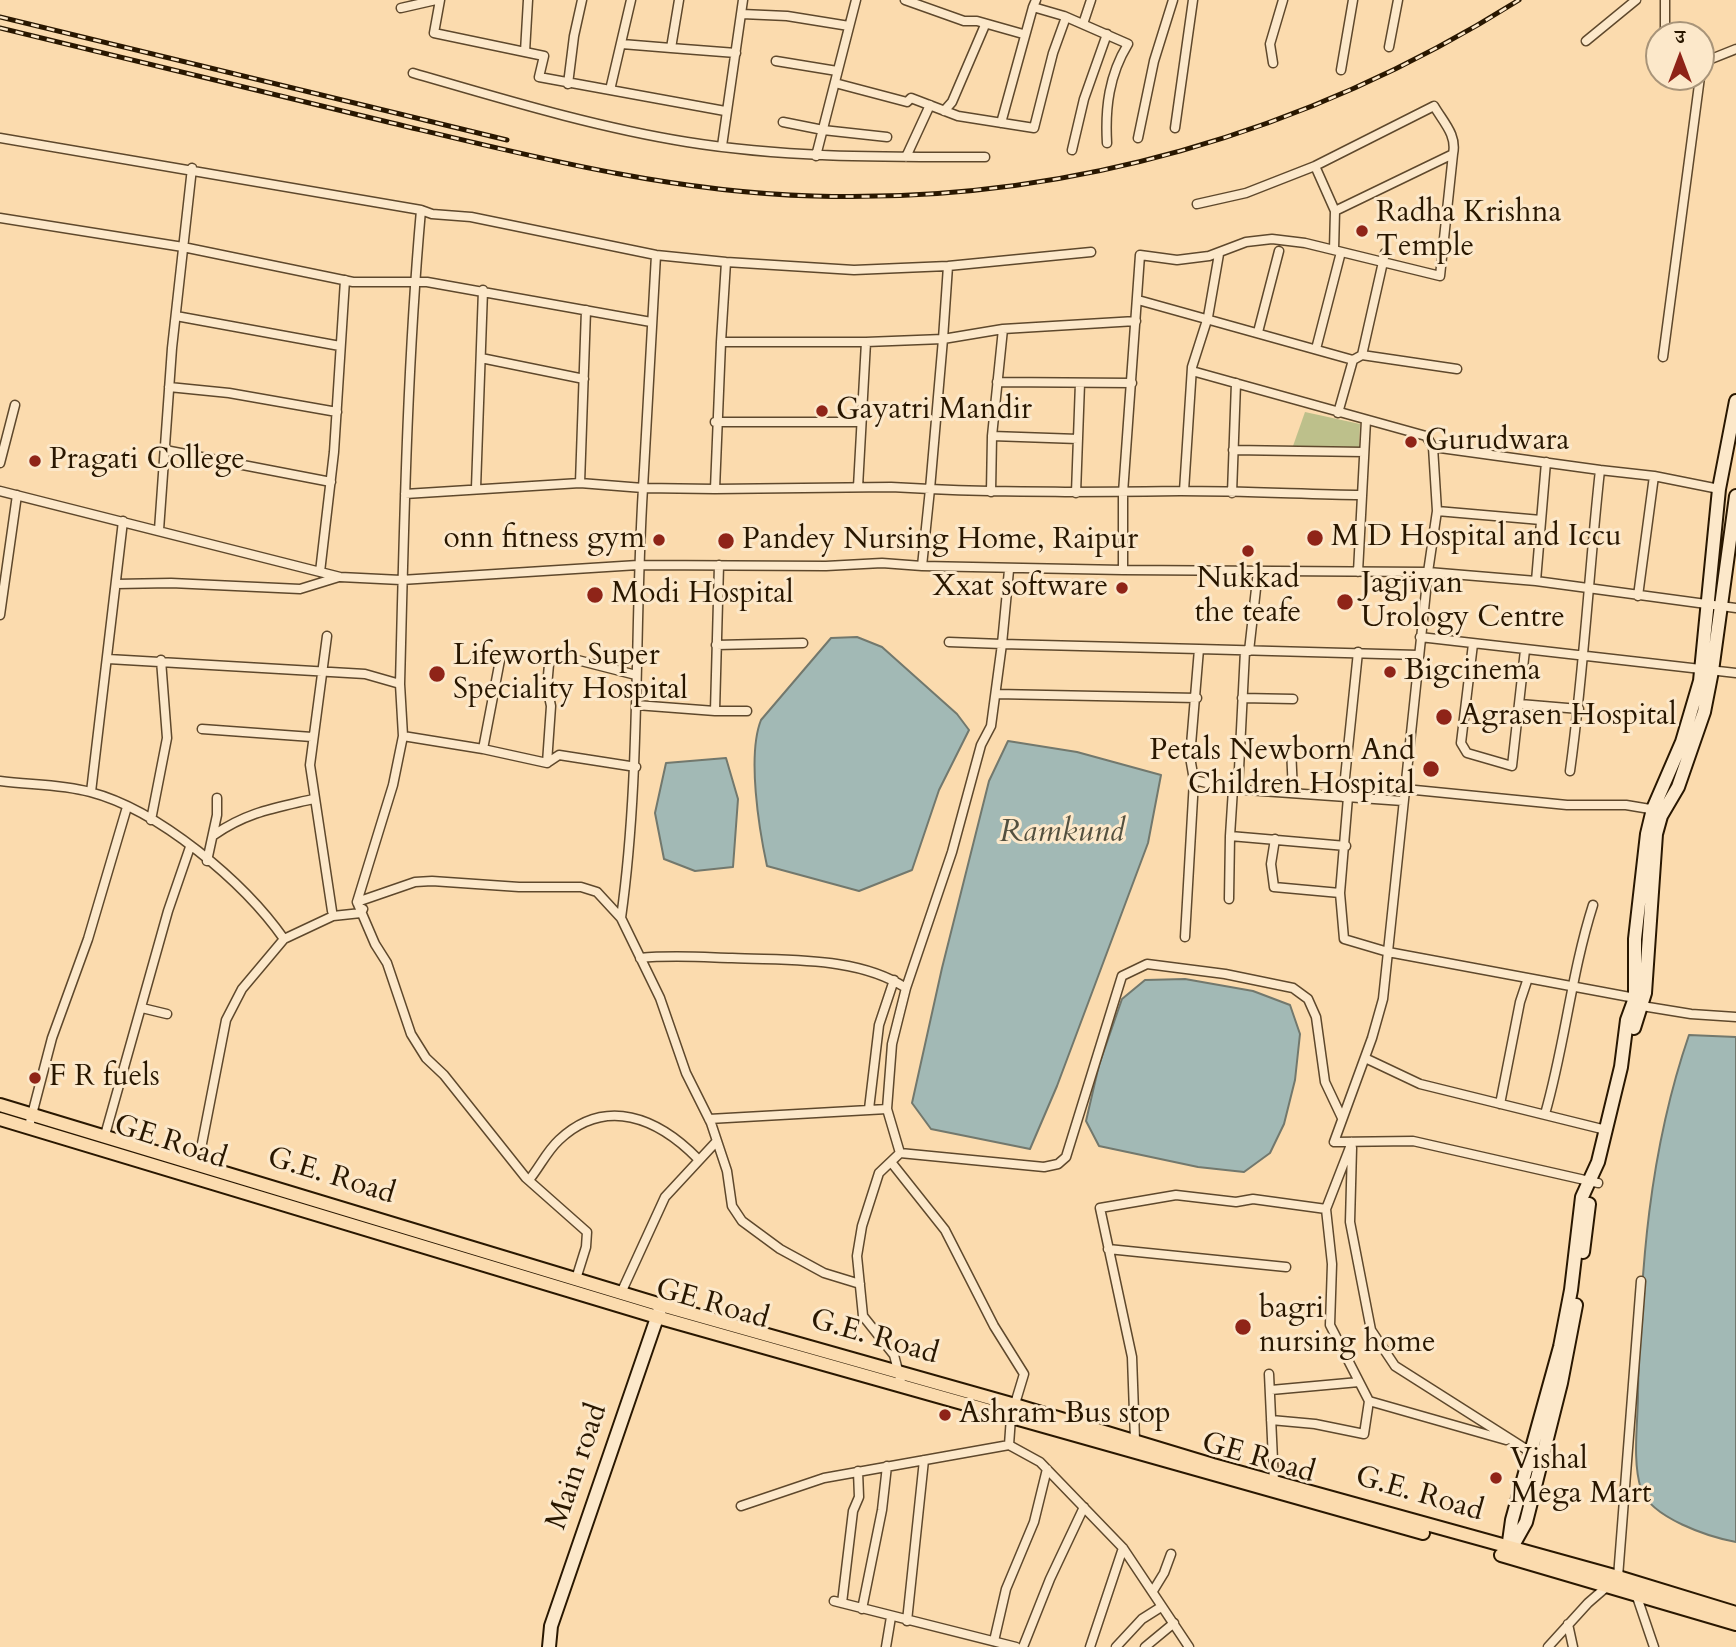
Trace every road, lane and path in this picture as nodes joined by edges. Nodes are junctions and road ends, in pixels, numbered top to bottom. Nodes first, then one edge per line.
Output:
1 (438, 0) edge
2 (528, 0) edge
3 (582, 0) edge
4 (631, 0) edge
5 (679, 0) edge
6 (743, 0) edge
7 (856, 0) edge
8 (905, 0) edge
9 (1091, 0) edge
10 (1173, 0) edge
11 (1193, 0) edge
12 (1283, 0) edge
13 (1353, 0) edge
14 (1398, 0) edge
15 (1636, 0) edge
16 (1665, 0) edge
17 (1035, 4) edge
18 (401, 8) dead end
19 (742, 14) junction
20 (1066, 17) junction
21 (1665, 21) edge
22 (1083, 24) junction
23 (985, 25) junction
24 (849, 26) junction
25 (1023, 34) junction
26 (1107, 34) junction
27 (1586, 41) dead end
28 (622, 44) junction
29 (1389, 47) dead end
30 (671, 48) junction
31 (1736, 49) edge
32 (525, 52) junction
33 (736, 53) junction
34 (1715, 59) edge
35 (776, 61) dead end
36 (1273, 63) dead end
37 (1341, 70) dead end
38 (837, 71) junction
39 (413, 73) dead end
40 (835, 83) junction
41 (568, 84) junction
42 (610, 90) junction
43 (1698, 91) edge
44 (930, 105) junction
45 (725, 111) junction
46 (944, 111) junction
47 (783, 122) dead end
48 (1001, 123) junction
49 (1175, 128) dead end
50 (823, 131) junction
51 (887, 137) dead end
52 (0, 138) edge
53 (1139, 138) dead end
54 (1107, 144) dead end
55 (722, 146) junction
56 (1072, 150) dead end
57 (1452, 154) junction
58 (816, 156) junction
59 (985, 157) dead end
60 (906, 158) junction
61 (1315, 166) junction
62 (191, 168) junction
63 (1197, 204) dead end
64 (421, 210) junction
65 (1335, 211) junction
66 (0, 218) edge
67 (183, 247) junction
68 (1279, 251) dead end
69 (1337, 251) junction
70 (1091, 253) dead end
71 (1385, 253) dead end
72 (1219, 254) junction
73 (656, 255) junction
74 (726, 262) junction
75 (1383, 264) junction
76 (948, 265) junction
77 (345, 280) junction
78 (415, 282) junction
79 (483, 290) junction
80 (1138, 300) junction
81 (586, 310) junction
82 (176, 316) junction
83 (1208, 317) junction
84 (1136, 321) junction
85 (651, 322) junction
86 (1003, 330) junction
87 (1258, 332) junction
88 (943, 339) junction
89 (721, 342) junction
90 (866, 342) junction
91 (340, 346) junction
92 (1316, 349) junction
93 (1357, 357) junction
94 (1663, 357) dead end
95 (481, 358) junction
96 (1457, 369) dead end
97 (1192, 371) junction
98 (584, 379) junction
99 (997, 382) junction
100 (1080, 383) junction
101 (1132, 383) junction
102 (1236, 383) junction
103 (169, 387) junction
104 (1736, 401) edge
105 (15, 405) dead end
106 (337, 412) junction
107 (1338, 413) junction
108 (1366, 420) junction
109 (715, 422) junction
110 (861, 422) junction
111 (992, 436) junction
112 (1078, 439) junction
113 (1433, 447) junction
114 (165, 450) junction
115 (1234, 450) junction
116 (1364, 452) junction
117 (1546, 462) junction
118 (0, 463) edge
119 (1600, 470) junction
120 (1654, 475) junction
121 (331, 482) junction
122 (580, 483) junction
123 (858, 487) junction
124 (476, 488) junction
125 (642, 488) junction
126 (715, 489) junction
127 (930, 489) junction
128 (1719, 489) junction
129 (0, 491) edge
130 (1184, 491) junction
131 (991, 492) junction
132 (1076, 493) junction
133 (1123, 493) junction
134 (405, 494) junction
135 (1232, 494) junction
136 (17, 495) junction
137 (1362, 495) junction
138 (1736, 496) edge
139 (1437, 511) junction
140 (1541, 520) junction
141 (123, 521) junction
142 (159, 530) junction
143 (638, 565) junction
144 (719, 565) junction
145 (922, 566) junction
146 (1009, 570) junction
147 (1123, 570) junction
148 (1258, 571) junction
149 (320, 572) junction
150 (1358, 572) junction
151 (1427, 572) junction
152 (2, 577) edge
153 (340, 577) junction
154 (401, 580) junction
155 (1536, 581) junction
156 (116, 584) junction
157 (1587, 588) junction
158 (1638, 596) junction
159 (1714, 605) junction
160 (1736, 608) edge
161 (0, 615) edge
162 (327, 636) dead end
163 (1420, 637) junction
164 (949, 642) dead end
165 (803, 643) dead end
166 (1002, 644) junction
167 (1473, 644) junction
168 (716, 645) junction
169 (1199, 649) junction
170 (1525, 650) junction
171 (1247, 651) junction
172 (1358, 652) junction
173 (1418, 655) junction
174 (1583, 657) junction
175 (108, 659) junction
176 (162, 660) junction
177 (499, 660) dead end
178 (322, 671) junction
179 (1707, 671) junction
180 (1736, 673) edge
181 (636, 675) junction
182 (400, 684) junction
183 (996, 694) junction
184 (1196, 698) junction
185 (1242, 698) junction
186 (1293, 699) dead end
187 (1520, 704) junction
188 (636, 705) junction
189 (1579, 709) junction
190 (715, 711) junction
191 (747, 711) dead end
192 (202, 729) dead end
193 (403, 736) junction
194 (312, 737) junction
195 (1291, 748) dead end
196 (483, 749) junction
197 (547, 762) junction
198 (636, 767) junction
199 (1570, 771) dead end
200 (1194, 780) junction
201 (0, 782) edge
202 (1235, 789) junction
203 (1405, 789) junction
204 (91, 792) junction
205 (1293, 792) junction
206 (1345, 797) junction
207 (217, 798) dead end
208 (313, 799) junction
209 (1403, 801) junction
210 (127, 807) junction
211 (1659, 810) junction
212 (151, 820) junction
213 (214, 835) junction
214 (1230, 836) junction
215 (1275, 839) junction
216 (1346, 846) junction
217 (190, 847) junction
218 (207, 861) junction
219 (1340, 893) junction
220 (368, 898) junction
221 (1229, 899) dead end
222 (357, 902) junction
223 (1593, 905) dead end
224 (332, 911) dead end
225 (361, 912) junction
226 (621, 918) junction
227 (1185, 937) dead end
228 (284, 939) junction
229 (1388, 952) junction
230 (640, 958) junction
231 (1528, 978) junction
232 (894, 980) junction
233 (1571, 985) junction
234 (906, 988) junction
235 (1638, 1002) junction
236 (142, 1008) junction
237 (166, 1014) dead end
238 (1736, 1017) edge
239 (1365, 1058) junction
240 (1500, 1104) junction
241 (0, 1105) edge
242 (869, 1109) junction
243 (887, 1109) junction
244 (33, 1113) junction
245 (1545, 1114) junction
246 (1342, 1118) junction
247 (0, 1119) edge
248 (709, 1119) junction
249 (29, 1126) junction
250 (1606, 1130) junction
251 (105, 1135) junction
252 (716, 1142) junction
253 (1352, 1142) junction
254 (900, 1153) junction
255 (698, 1159) junction
256 (891, 1162) junction
257 (198, 1164) junction
258 (529, 1180) junction
259 (1594, 1183) junction
260 (1326, 1209) junction
261 (1108, 1249) junction
262 (1286, 1267) dead end
263 (576, 1279) junction
264 (1641, 1281) dead end
265 (860, 1284) junction
266 (621, 1293) junction
267 (659, 1311) junction
268 (1269, 1374) dead end
269 (901, 1380) junction
270 (1359, 1382) junction
271 (1271, 1391) junction
272 (1369, 1401) junction
273 (1013, 1411) junction
274 (1271, 1420) junction
275 (1135, 1440) junction
276 (1515, 1443) junction
277 (1009, 1445) junction
278 (1535, 1456) junction
279 (924, 1460) junction
280 (887, 1466) junction
281 (1046, 1469) junction
282 (858, 1471) junction
283 (1274, 1482) junction
284 (741, 1506) dead end
285 (1084, 1507) junction
286 (1123, 1548) junction
287 (1509, 1551) junction
288 (1171, 1554) dead end
289 (1614, 1581) junction
290 (1153, 1591) junction
291 (1636, 1593) junction
292 (1161, 1607) junction
293 (862, 1609) junction
294 (1736, 1613) edge
295 (891, 1617) junction
296 (907, 1621) junction
297 (1174, 1623) junction
298 (1568, 1624) junction
299 (1736, 1624) edge
300 (994, 1641) junction
301 (549, 1647) edge
302 (886, 1647) edge
303 (1016, 1647) edge
304 (1023, 1647) edge
305 (1090, 1647) edge
306 (1116, 1647) edge
307 (1145, 1647) edge
308 (1189, 1647) edge
309 (1548, 1647) edge
310 (1573, 1647) edge
311 (1654, 1647) edge

1 - 18 street
1 - 32 street
2 - 32 street
3 - 41 street
4 - 28 street
5 - 30 street
6 - 19 street
7 - 24 street
8 - 23 street
9 - 22 street
10 - 53 street
11 - 49 street
12 - 36 street
13 - 37 street
14 - 29 street
15 - 27 street
16 - 21 street
17 - 20 street
17 - 25 street
19 - 24 street
19 - 33 street
20 - 22 street
20 - 48 street
22 - 26 street
23 - 25 street
23 - 46 street
24 - 38 street
25 - 48 street
26 - 54 street
26 - 56 street
28 - 30 street
28 - 42 street
30 - 33 street
31 - 34 street
32 - 41 street
33 - 45 street
35 - 38 street
38 - 40 street
39 - 55 street
40 - 44 street
40 - 50 street
41 - 42 street
42 - 45 street
43 - 94 street
44 - 46 street
44 - 60 street
45 - 55 street
46 - 48 street
47 - 50 street
50 - 51 street
50 - 58 street
52 - 62 street
55 - 58 street
57 - 61 street
57 - 65 street
57 - 75 street
58 - 60 street
59 - 60 street
61 - 63 street
61 - 65 street
62 - 64 street
62 - 67 street
64 - 73 street
64 - 78 street
65 - 69 street
66 - 67 street
67 - 77 street
67 - 82 street
68 - 87 street
69 - 72 street
69 - 75 street
69 - 92 street
70 - 76 street
71 - 75 street
72 - 80 street
72 - 83 street
73 - 74 street
73 - 85 street
74 - 76 street
74 - 89 street
75 - 93 street
76 - 88 street
77 - 78 street
77 - 91 street
78 - 79 street
78 - 134 street
79 - 81 street
79 - 95 street
80 - 83 street
80 - 84 street
81 - 85 street
81 - 98 street
82 - 91 street
82 - 103 street
83 - 87 street
83 - 97 street
84 - 86 street
84 - 101 street
85 - 125 street
86 - 88 street
86 - 99 street
87 - 92 street
88 - 90 street
88 - 127 street
89 - 90 street
89 - 109 street
90 - 110 street
91 - 106 street
92 - 93 street
93 - 96 street
93 - 107 street
95 - 98 street
95 - 124 street
97 - 102 street
97 - 130 street
98 - 122 street
99 - 100 street
99 - 111 street
100 - 101 street
100 - 112 street
101 - 133 street
102 - 107 street
102 - 115 street
103 - 106 street
103 - 114 street
104 - 128 street
105 - 118 street
106 - 121 street
107 - 108 street
108 - 113 street
108 - 116 street
109 - 110 street
109 - 126 street
110 - 123 street
111 - 112 street
111 - 131 street
112 - 132 street
113 - 117 street
113 - 139 street
114 - 121 street
114 - 142 street
115 - 116 street
115 - 135 street
116 - 137 street
117 - 119 street
117 - 140 street
119 - 120 street
119 - 157 street
120 - 128 street
120 - 158 street
121 - 149 street
122 - 124 street
122 - 125 street
123 - 126 street
123 - 127 street
124 - 134 street
125 - 126 street
125 - 143 street
127 - 131 street
127 - 145 street
128 - 159 street
129 - 136 street
130 - 133 street
130 - 135 street
131 - 132 street
132 - 133 street
133 - 147 street
134 - 154 street
135 - 137 street
136 - 141 street
136 - 152 street
137 - 150 street
138 - 159 street
139 - 140 street
139 - 151 street
140 - 155 street
141 - 142 street
141 - 156 street
142 - 149 street
143 - 144 street
143 - 154 street
143 - 181 street
144 - 145 street
144 - 168 street
145 - 146 street
146 - 147 street
146 - 166 street
147 - 148 street
148 - 150 street
148 - 171 street
149 - 153 street
150 - 151 street
151 - 155 street
151 - 163 street
152 - 161 street
153 - 154 street
153 - 156 street
154 - 182 street
155 - 157 street
156 - 175 street
157 - 158 street
157 - 174 street
158 - 159 street
159 - 160 street
159 - 179 street
162 - 178 street
163 - 167 street
163 - 173 street
164 - 166 street
165 - 168 street
166 - 169 street
166 - 183 street
167 - 170 street
167 - 187 street
168 - 190 street
169 - 171 street
169 - 184 street
170 - 174 street
170 - 187 street
171 - 172 street
171 - 185 street
172 - 173 street
172 - 206 street
173 - 203 street
174 - 179 street
174 - 189 street
175 - 176 street
175 - 204 street
176 - 178 street
176 - 212 street
177 - 196 street
178 - 182 street
178 - 194 street
179 - 180 street
179 - 211 street
181 - 188 street
181 - 197 street
182 - 193 street
183 - 184 street
183 - 234 street
184 - 200 street
185 - 186 street
185 - 202 street
187 - 189 street
188 - 190 street
188 - 198 street
189 - 199 street
190 - 191 street
192 - 194 street
193 - 196 street
193 - 222 street
194 - 208 street
195 - 205 street
196 - 197 street
197 - 198 street
198 - 226 street
200 - 202 street
200 - 227 street
201 - 204 street
202 - 205 street
202 - 214 street
203 - 209 street
203 - 211 street
204 - 210 street
205 - 206 street
206 - 209 street
206 - 216 street
207 - 213 street
208 - 213 street
208 - 224 street
209 - 229 street
210 - 212 street
210 - 244 street
211 - 235 street
212 - 217 street
213 - 218 street
214 - 215 street
214 - 221 street
215 - 216 street
215 - 219 street
216 - 219 street
217 - 218 street
217 - 236 street
218 - 228 street
219 - 229 street
220 - 222 street
220 - 225 street
220 - 226 street
222 - 225 street
223 - 233 street
225 - 228 street
225 - 258 street
226 - 230 street
228 - 257 street
229 - 231 street
229 - 239 street
230 - 232 street
230 - 248 street
231 - 233 street
231 - 240 street
232 - 234 street
232 - 242 street
233 - 235 street
233 - 245 street
234 - 243 street
235 - 238 street
235 - 250 street
235 - 259 street
236 - 237 street
236 - 251 street
239 - 240 street
239 - 246 street
240 - 245 street
241 - 244 main road, G.E. Road
242 - 243 street
242 - 248 street
243 - 254 street
244 - 249 street
244 - 251 main road, G.E. Road
245 - 250 street
246 - 253 street
246 - 254 street
247 - 249 main road, GE Road
248 - 252 street
249 - 267 main road, GE Road
250 - 259 street
251 - 257 main road, G.E. Road
252 - 255 street
252 - 265 street
253 - 259 street
253 - 260 street
253 - 276 street
254 - 256 street
255 - 258 street
255 - 266 street
256 - 265 street
256 - 273 street
257 - 263 main road, G.E. Road
258 - 263 street
259 - 278 street
260 - 261 street
260 - 270 street
261 - 262 street
261 - 275 street
263 - 266 main road, G.E. Road
264 - 289 street
265 - 269 street
266 - 267 main road, G.E. Road
267 - 269 main road, GE Road
267 - 301 street, Main road
268 - 271 street
269 - 273 main road, GE Road
270 - 271 street
270 - 272 street
271 - 274 street
272 - 274 street
272 - 276 street
273 - 275 main road, G.E. Road
273 - 277 street
273 - 287 main road, GE Road
274 - 283 street
275 - 283 main road, G.E. Road
276 - 278 street
277 - 279 street
277 - 281 street
278 - 287 street
279 - 280 street
279 - 296 street
280 - 282 street
280 - 293 street
281 - 285 street
281 - 300 street
282 - 284 street
282 - 293 street
283 - 287 main road, G.E. Road
285 - 286 street
285 - 304 street
286 - 290 street
286 - 305 street
287 - 289 main road, GE Road
288 - 290 street
289 - 291 main road, GE Road
289 - 294 main road
289 - 298 street
290 - 292 street
291 - 299 main road, GE Road
291 - 311 street
292 - 297 street
292 - 306 street
293 - 295 street
295 - 296 street
295 - 302 street
296 - 300 street
297 - 307 street
297 - 308 street
298 - 309 street
298 - 310 street
300 - 303 street

